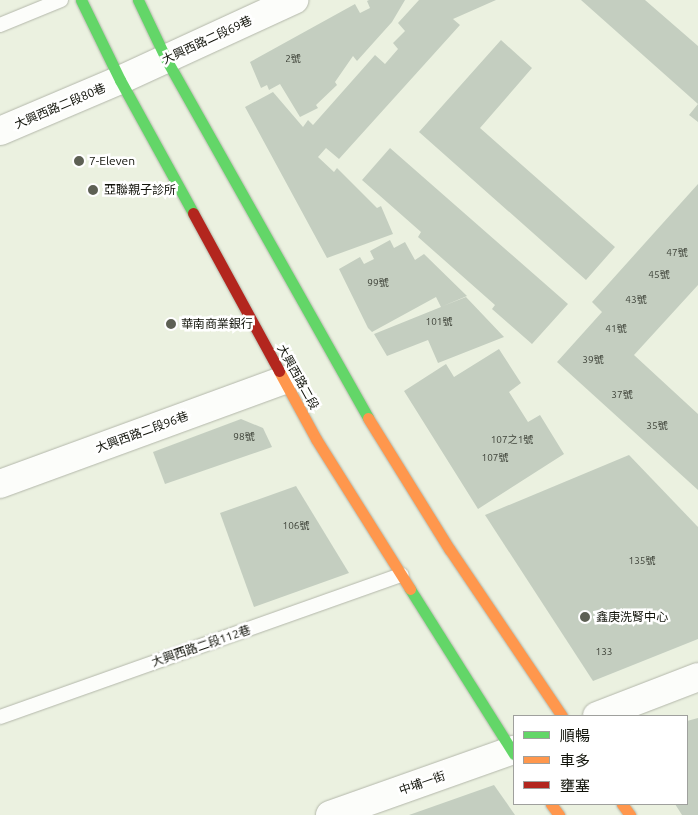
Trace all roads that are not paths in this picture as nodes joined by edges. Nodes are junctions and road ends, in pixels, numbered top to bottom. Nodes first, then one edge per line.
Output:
1 (61, 0) edge
2 (81, 0) edge
3 (138, 0) edge
4 (294, 0) edge
5 (0, 25) edge
6 (166, 59) junction
7 (120, 80) junction
8 (0, 131) edge
9 (284, 380) junction
10 (0, 484) edge
11 (402, 575) junction
12 (698, 677) edge
13 (561, 715) edge
14 (600, 715) edge
15 (0, 717) edge
16 (513, 750) edge
17 (513, 752) edge
18 (330, 815) edge

1 - 5 lane
2 - 7 street, 大興西路二段
3 - 6 street
4 - 6 street, 大興西路二段69巷
6 - 7 street, 大興西路二段69巷
6 - 13 street
7 - 8 street, 大興西路二段80巷
7 - 9 street, 大興西路二段
9 - 10 street, 大興西路二段96巷
9 - 11 street, 大興西路二段
11 - 15 lane, 大興西路二段112巷
11 - 16 street, 大興西路二段
12 - 14 street
17 - 18 street, 中埔一街

